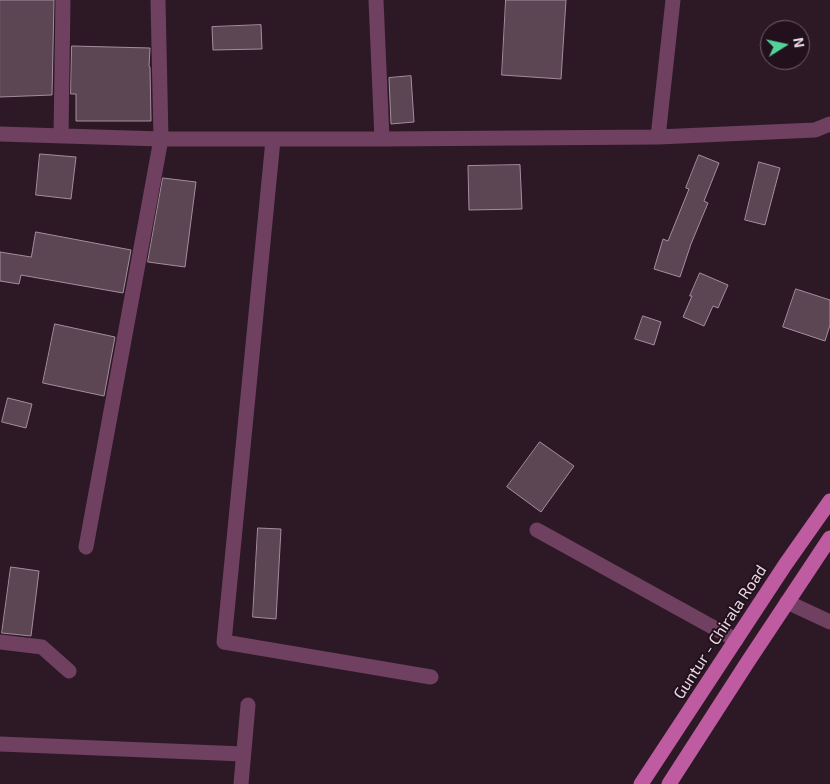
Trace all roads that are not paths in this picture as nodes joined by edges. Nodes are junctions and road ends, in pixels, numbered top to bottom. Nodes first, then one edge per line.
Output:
1 (63, 0) edge
2 (158, 0) edge
3 (376, 0) edge
4 (673, 0) edge
5 (830, 124) edge
6 (0, 134) edge
7 (61, 136) junction
8 (658, 137) junction
9 (161, 138) junction
10 (382, 139) junction
11 (273, 140) junction
12 (830, 501) edge
13 (537, 530) dead end
14 (830, 538) edge
15 (86, 547) dead end
16 (787, 602) junction
17 (830, 622) edge
18 (736, 640) junction
19 (0, 642) edge
20 (69, 671) dead end
21 (431, 677) dead end
22 (248, 705) dead end
23 (0, 744) edge
24 (243, 754) junction
25 (241, 784) edge
26 (641, 784) edge
27 (669, 784) edge

1 - 7 street
2 - 9 street
3 - 10 street
4 - 8 street
5 - 8 street
6 - 7 street
7 - 9 street
8 - 10 street
9 - 11 street
9 - 15 street
10 - 11 street
11 - 21 street
12 - 18 main road, Guntur - Chirala Road
13 - 18 street
14 - 16 main road
16 - 17 street
16 - 27 main road
18 - 26 main road, Guntur - Chirala Road
19 - 20 street
22 - 24 street
23 - 24 street
24 - 25 street

